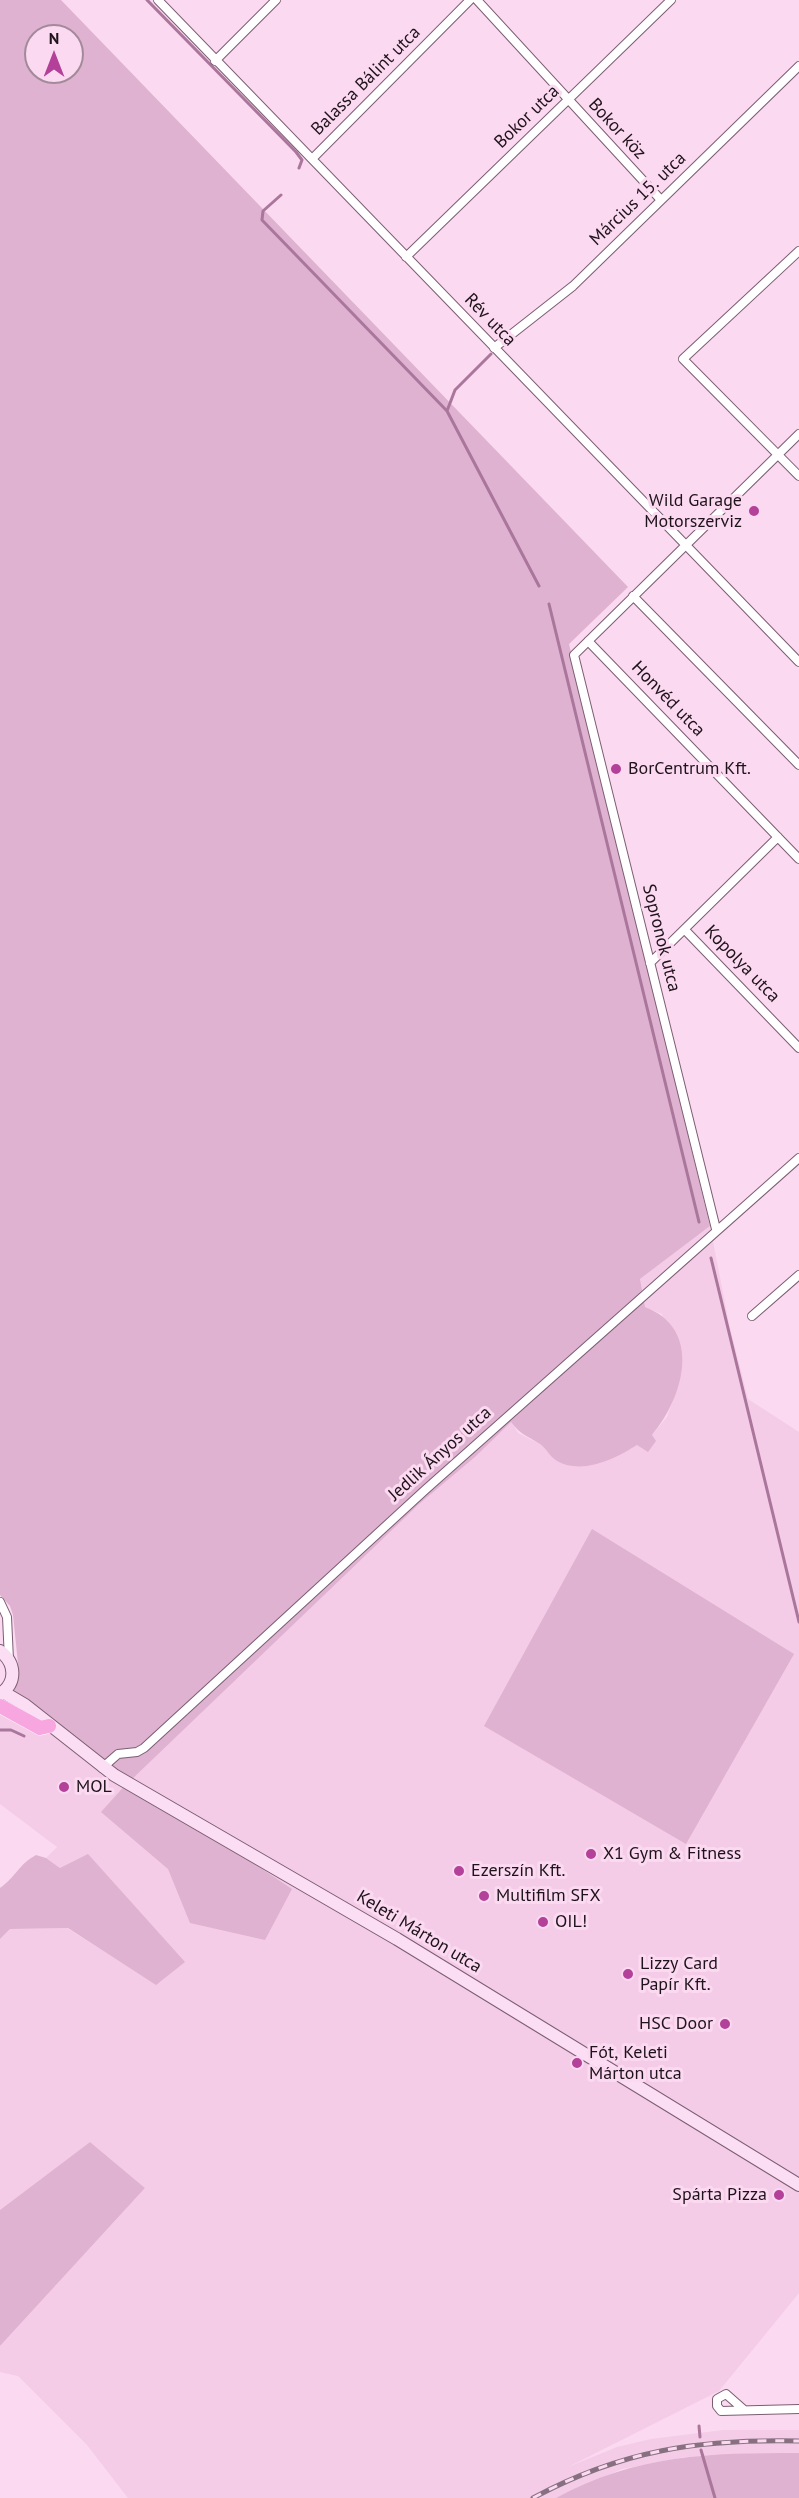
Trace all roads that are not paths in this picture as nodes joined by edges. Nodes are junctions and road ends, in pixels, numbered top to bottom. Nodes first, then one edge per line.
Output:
1 (158, 0) edge
2 (276, 0) edge
3 (470, 0) edge
4 (477, 0) edge
5 (671, 0) edge
6 (215, 61) junction
7 (799, 66) edge
8 (568, 100) junction
9 (312, 159) junction
10 (661, 200) junction
11 (799, 251) edge
12 (406, 257) junction
13 (494, 348) junction
14 (799, 434) edge
15 (778, 454) junction
16 (799, 476) edge
17 (684, 545) junction
18 (633, 596) junction
19 (588, 641) junction
20 (799, 662) edge
21 (799, 765) edge
22 (778, 837) junction
23 (799, 859) edge
24 (685, 930) junction
25 (650, 963) junction
26 (799, 1048) edge
27 (799, 1158) edge
28 (716, 1229) junction
29 (799, 1275) edge
30 (753, 1316) dead end
31 (0, 1602) edge
32 (7, 1623) junction
33 (0, 1638) edge
34 (4, 1655) edge
35 (3, 1694) edge
36 (49, 1726) junction
37 (102, 1768) junction
38 (799, 2185) edge
39 (743, 2409) dead end
40 (799, 2409) edge

1 - 6 street, Rév utca
2 - 6 street
3 - 9 street, Balassa Bálint utca
4 - 8 street, Bokor köz
5 - 8 street, Bokor utca
6 - 9 street, Rév utca
7 - 10 street, Március 15. utca
8 - 10 street, Bokor köz
8 - 12 street, Bokor utca
9 - 12 street, Rév utca
10 - 13 street, Március 15. utca
11 - 15 street
12 - 13 street, Rév utca
13 - 17 street, Rév utca
14 - 15 street
15 - 16 street
15 - 17 street
17 - 18 street
17 - 20 street, Rév utca
18 - 19 street
18 - 21 street
19 - 22 street, Honvéd utca
19 - 25 street, Sopronok utca
22 - 23 street, Honvéd utca
22 - 24 street
24 - 25 street
24 - 26 street, Kopolya utca
25 - 28 street, Sopronok utca
27 - 28 street, Jedlik Ányos utca
28 - 37 street, Jedlik Ányos utca
29 - 30 street
31 - 32 street
32 - 33 street
32 - 34 street
34 - 35 main road
35 - 36 main road, Keleti Márton utca
35 - 36 highway
36 - 37 main road, Keleti Márton utca
37 - 38 main road, Keleti Márton utca
39 - 40 street

